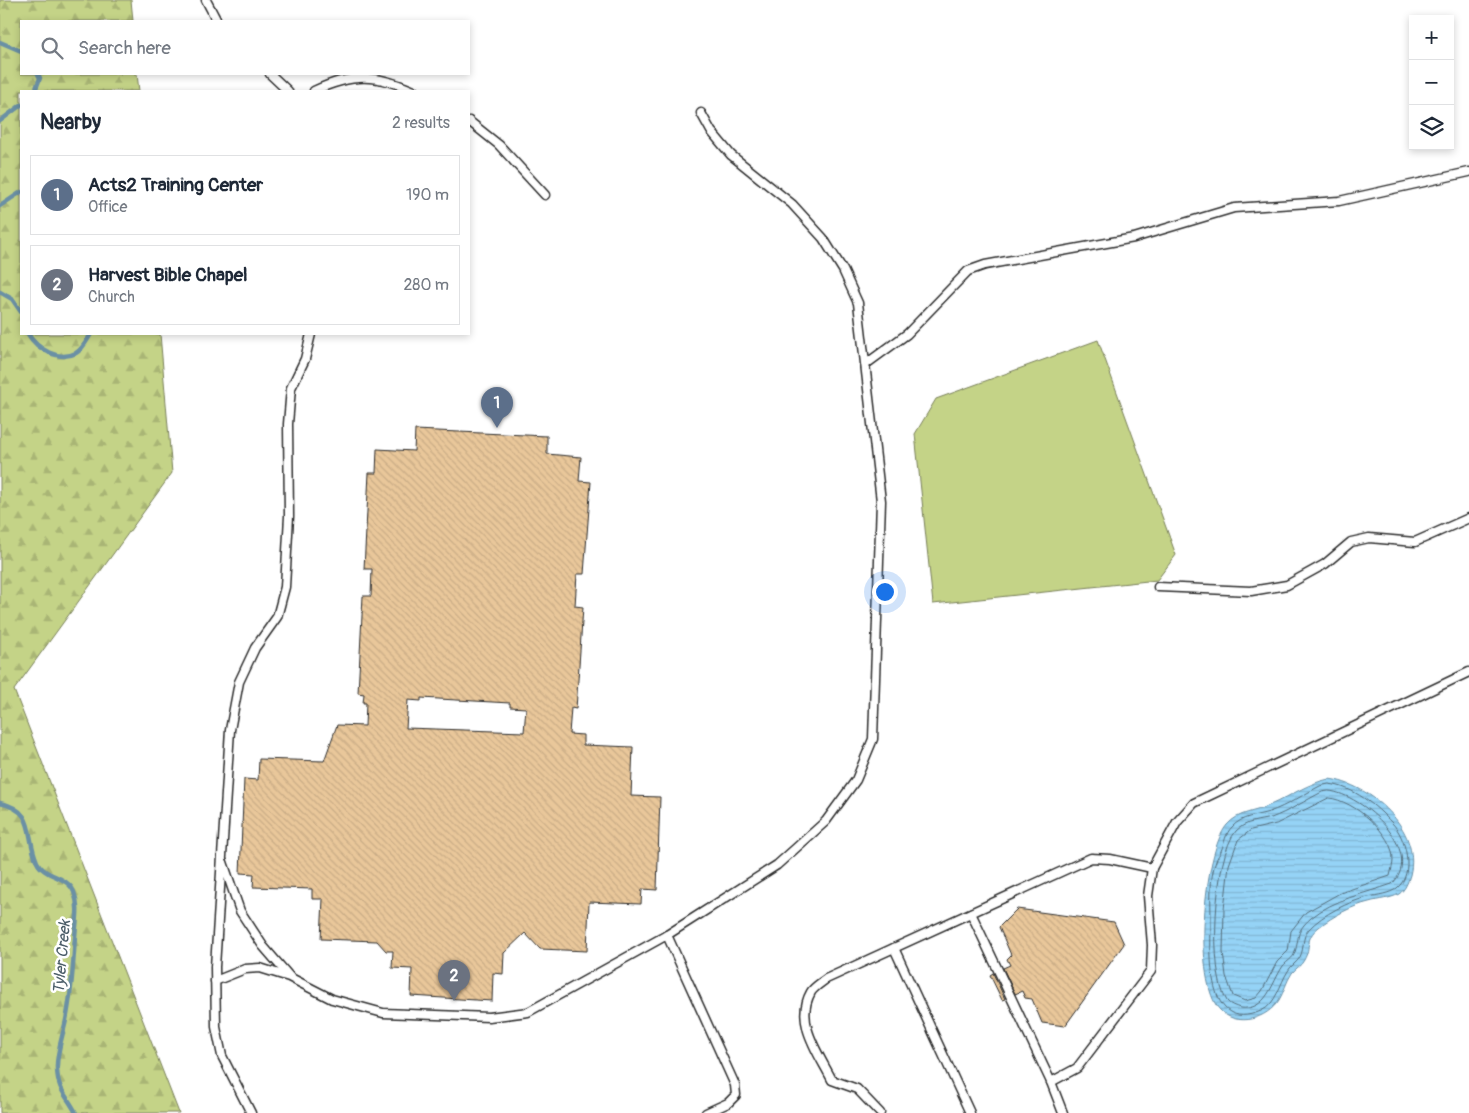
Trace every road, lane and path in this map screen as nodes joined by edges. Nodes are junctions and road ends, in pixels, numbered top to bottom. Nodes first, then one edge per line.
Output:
1 (206, 0) edge
2 (216, 20) edge
3 (271, 75) edge
4 (287, 90) edge
5 (317, 90) edge
6 (411, 90) edge
7 (701, 113) dead end
8 (470, 122) edge
9 (1469, 172) edge
10 (545, 195) dead end
11 (311, 335) edge
12 (866, 364) junction
13 (1469, 518) edge
14 (1158, 586) dead end
15 (1469, 672) edge
16 (221, 858) junction
17 (1152, 868) junction
18 (971, 913) junction
19 (667, 935) junction
20 (894, 948) junction
21 (289, 977) junction
22 (215, 981) junction
23 (1051, 1082) junction
24 (251, 1113) edge
25 (706, 1113) edge
26 (880, 1113) edge
27 (970, 1113) edge
28 (1063, 1113) edge

1 - 2 lane
3 - 4 lane
5 - 6 lane
7 - 12 lane
8 - 10 lane
9 - 12 lane
11 - 16 lane
12 - 19 lane
13 - 14 lane
15 - 17 lane
16 - 21 lane
16 - 22 lane
17 - 18 lane
17 - 23 lane
18 - 20 lane
18 - 23 lane
19 - 21 lane
19 - 25 lane
20 - 26 lane
20 - 27 lane
21 - 22 lane
22 - 24 lane
23 - 28 lane

